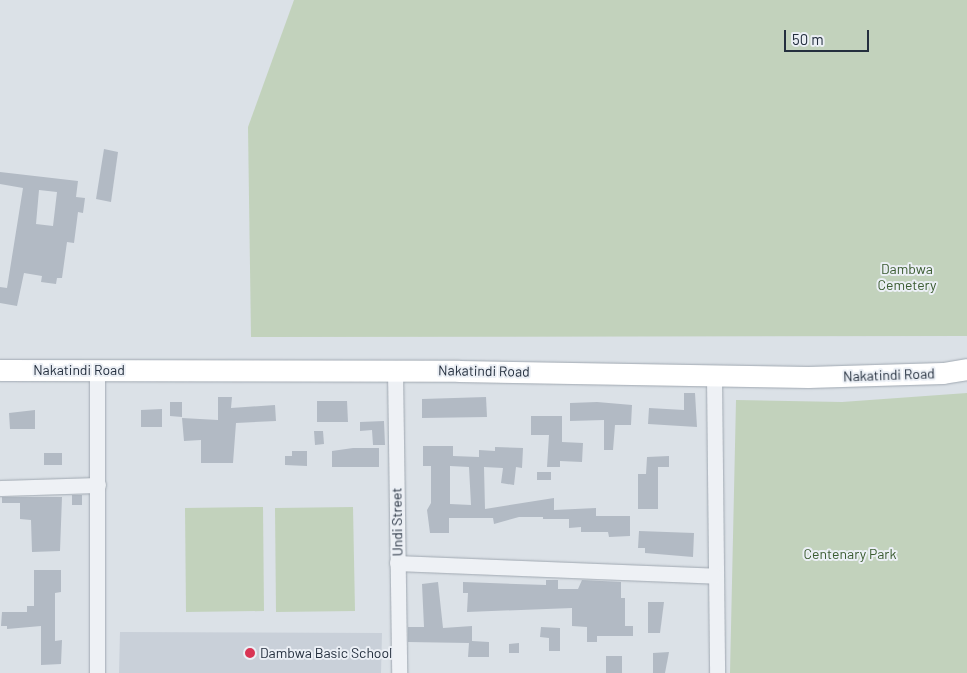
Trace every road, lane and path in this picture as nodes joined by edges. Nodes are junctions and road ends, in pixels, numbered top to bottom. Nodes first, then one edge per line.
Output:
1 (967, 369) edge
2 (0, 370) edge
3 (97, 370) junction
4 (394, 370) junction
5 (714, 376) junction
6 (98, 485) junction
7 (0, 488) edge
8 (397, 563) junction
9 (715, 576) junction
10 (97, 673) edge
11 (399, 673) edge
12 (716, 673) edge

1 - 5 highway, Nakatindi Road
2 - 3 highway, Nakatindi Road
3 - 4 highway, Nakatindi Road
3 - 6 street
4 - 5 highway, Nakatindi Road
4 - 8 street, Undi Street
5 - 9 street
6 - 7 street
6 - 10 street
8 - 9 street
8 - 11 street, Undi Street
9 - 12 street

